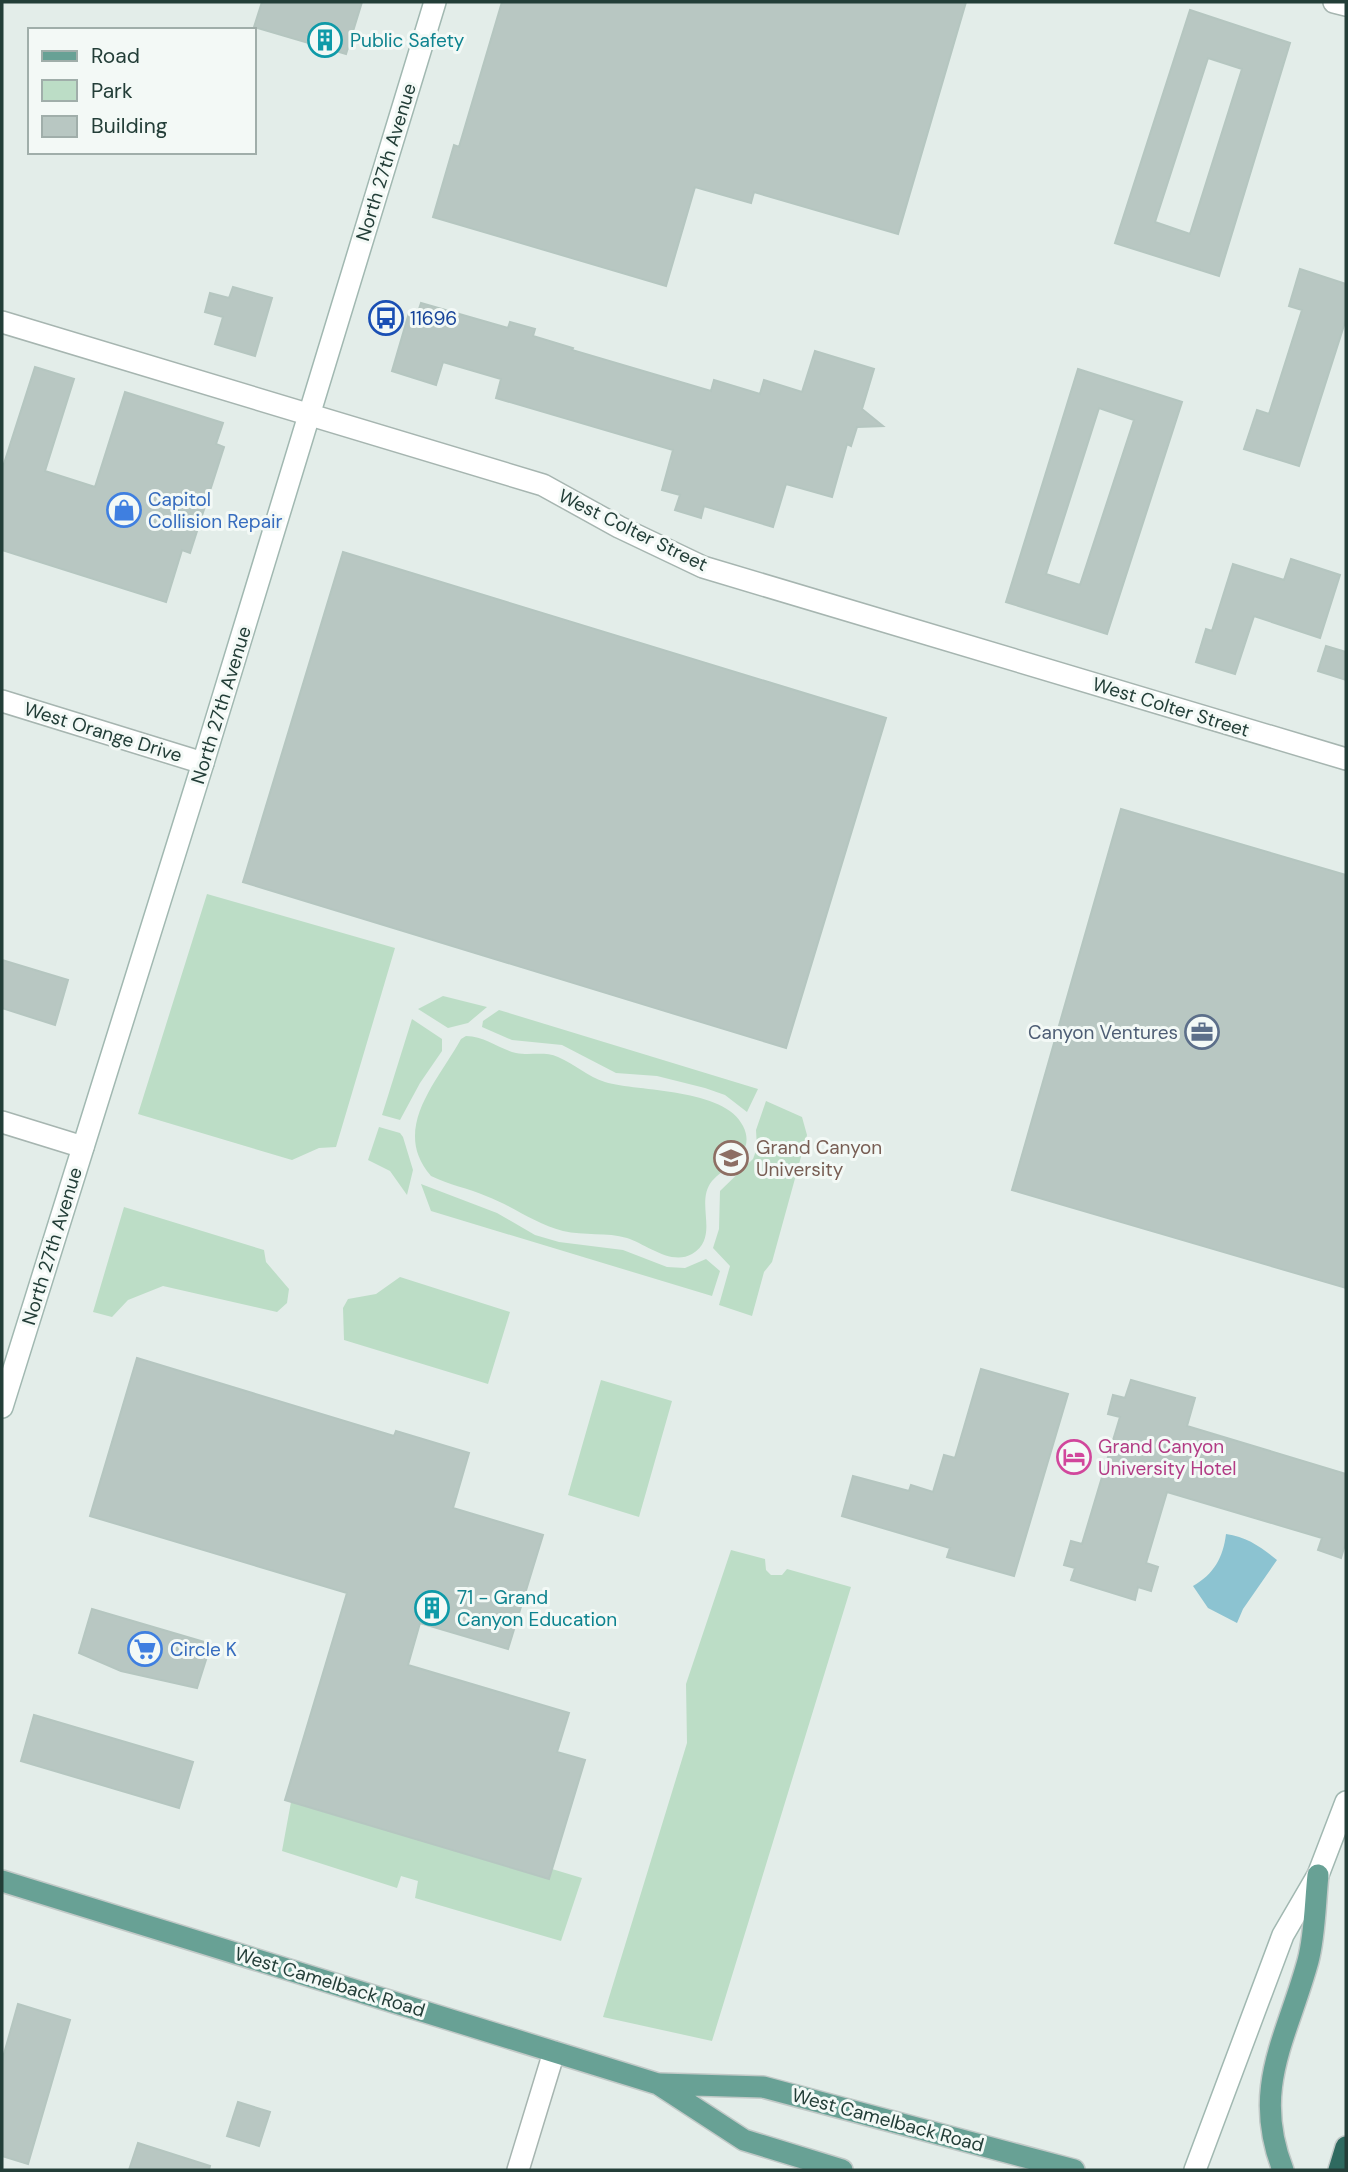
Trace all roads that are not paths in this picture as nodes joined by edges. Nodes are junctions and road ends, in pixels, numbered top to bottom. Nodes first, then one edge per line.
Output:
1 (435, 2) edge
2 (1334, 2) edge
3 (1346, 5) edge
4 (2, 322) edge
5 (308, 415) junction
6 (2, 701) edge
7 (1346, 759) edge
8 (204, 763) junction
9 (2, 1122) edge
10 (83, 1147) junction
11 (2, 1407) edge
12 (1346, 1802) edge
13 (1318, 1875) junction
14 (2, 1881) edge
15 (554, 2052) junction
16 (657, 2084) junction
17 (1346, 2147) edge
18 (1280, 2162) edge
19 (518, 2170) edge
20 (842, 2170) edge
21 (1074, 2170) edge
22 (1195, 2170) edge
23 (1339, 2170) edge

1 - 5 main road, North 27th Avenue
2 - 3 main road
4 - 5 main road, West Colter Street
5 - 7 main road, West Colter Street
5 - 8 main road, North 27th Avenue
6 - 8 main road, West Orange Drive
8 - 10 main road, North 27th Avenue
9 - 10 main road
10 - 11 main road, North 27th Avenue
12 - 13 main road
13 - 18 main road
13 - 22 main road
14 - 15 main road, West Camelback Road
15 - 16 main road, West Camelback Road
15 - 19 main road
16 - 20 main road, West Camelback Road
16 - 21 main road, West Camelback Road
17 - 23 highway

